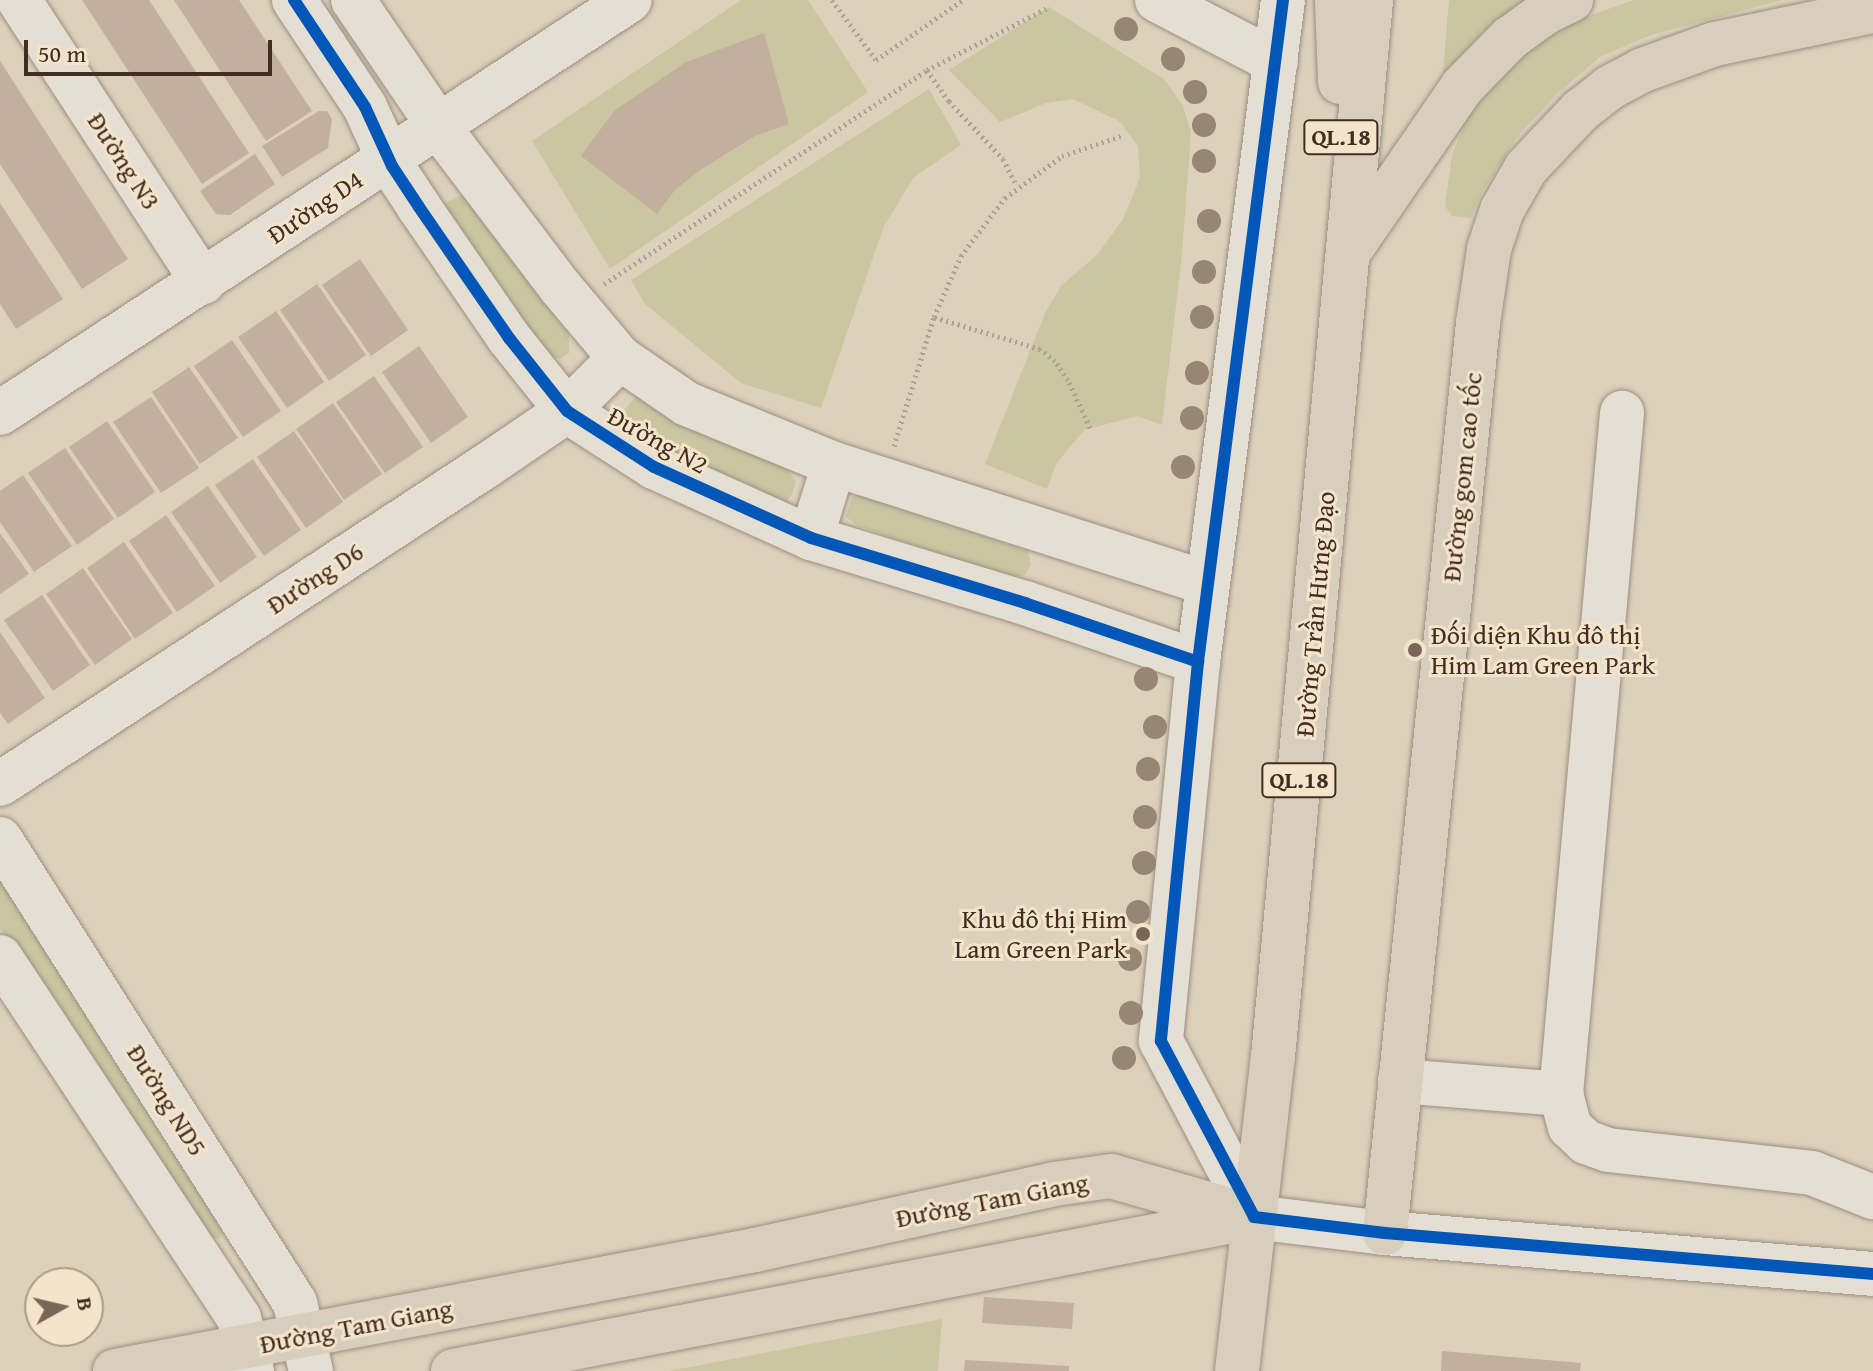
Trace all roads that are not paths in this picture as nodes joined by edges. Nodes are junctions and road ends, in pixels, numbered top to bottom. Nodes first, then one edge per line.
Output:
1 (19, 0) edge
2 (294, 0) edge
3 (353, 0) edge
4 (630, 0) edge
5 (1157, 0) edge
6 (1283, 0) edge
7 (1337, 0) edge
8 (1371, 0) edge
9 (1571, 0) edge
10 (1873, 11) edge
11 (1276, 62) junction
12 (439, 126) junction
13 (388, 159) junction
14 (1346, 264) junction
15 (203, 282) junction
16 (620, 358) junction
17 (567, 411) junction
18 (0, 412) edge
19 (1622, 413) dead end
20 (834, 464) junction
21 (811, 538) junction
22 (1208, 583) junction
23 (1198, 662) junction
24 (0, 784) edge
25 (0, 839) edge
26 (0, 957) edge
27 (1400, 1081) junction
28 (1561, 1094) junction
29 (1873, 1197) edge
30 (1254, 1217) junction
31 (1385, 1233) junction
32 (1873, 1274) edge
33 (308, 1354) edge
34 (250, 1359) edge
35 (115, 1371) edge
36 (453, 1371) edge
37 (1237, 1371) edge

1 - 15 street, Đường N3
2 - 13 street, Đường N2
3 - 12 street, Đường N2
4 - 12 street, Đường D4
5 - 11 street
6 - 11 street
7 - 14 main road, QL.18
8 - 14 main road, Đường Trần Hưng Đạo / QL.18
9 - 14 main road
10 - 27 main road, Đường gom cao tốc
11 - 22 street
12 - 13 street, Đường D4
12 - 16 street, Đường N2
13 - 15 street, Đường D4
13 - 17 street, Đường N2
14 - 30 main road, Đường Trần Hưng Đạo / QL.18
15 - 18 street, Đường D4
16 - 17 street, Đường D6
16 - 20 street, Đường N2
17 - 21 street, Đường N2
17 - 24 street, Đường D6
19 - 28 street
20 - 21 street
20 - 22 street, Đường N2
21 - 23 street, Đường N2
22 - 23 street
23 - 30 street
25 - 33 street, Đường ND5
26 - 34 street
27 - 28 street
27 - 31 main road, Đường gom cao tốc
28 - 29 street
30 - 31 street
30 - 33 main road, Đường Tam Giang
30 - 36 main road
30 - 37 main road, Đường Trần Hưng Đạo / QL.18
31 - 32 street
33 - 34 main road, Đường Tam Giang
34 - 35 main road, Đường Tam Giang

